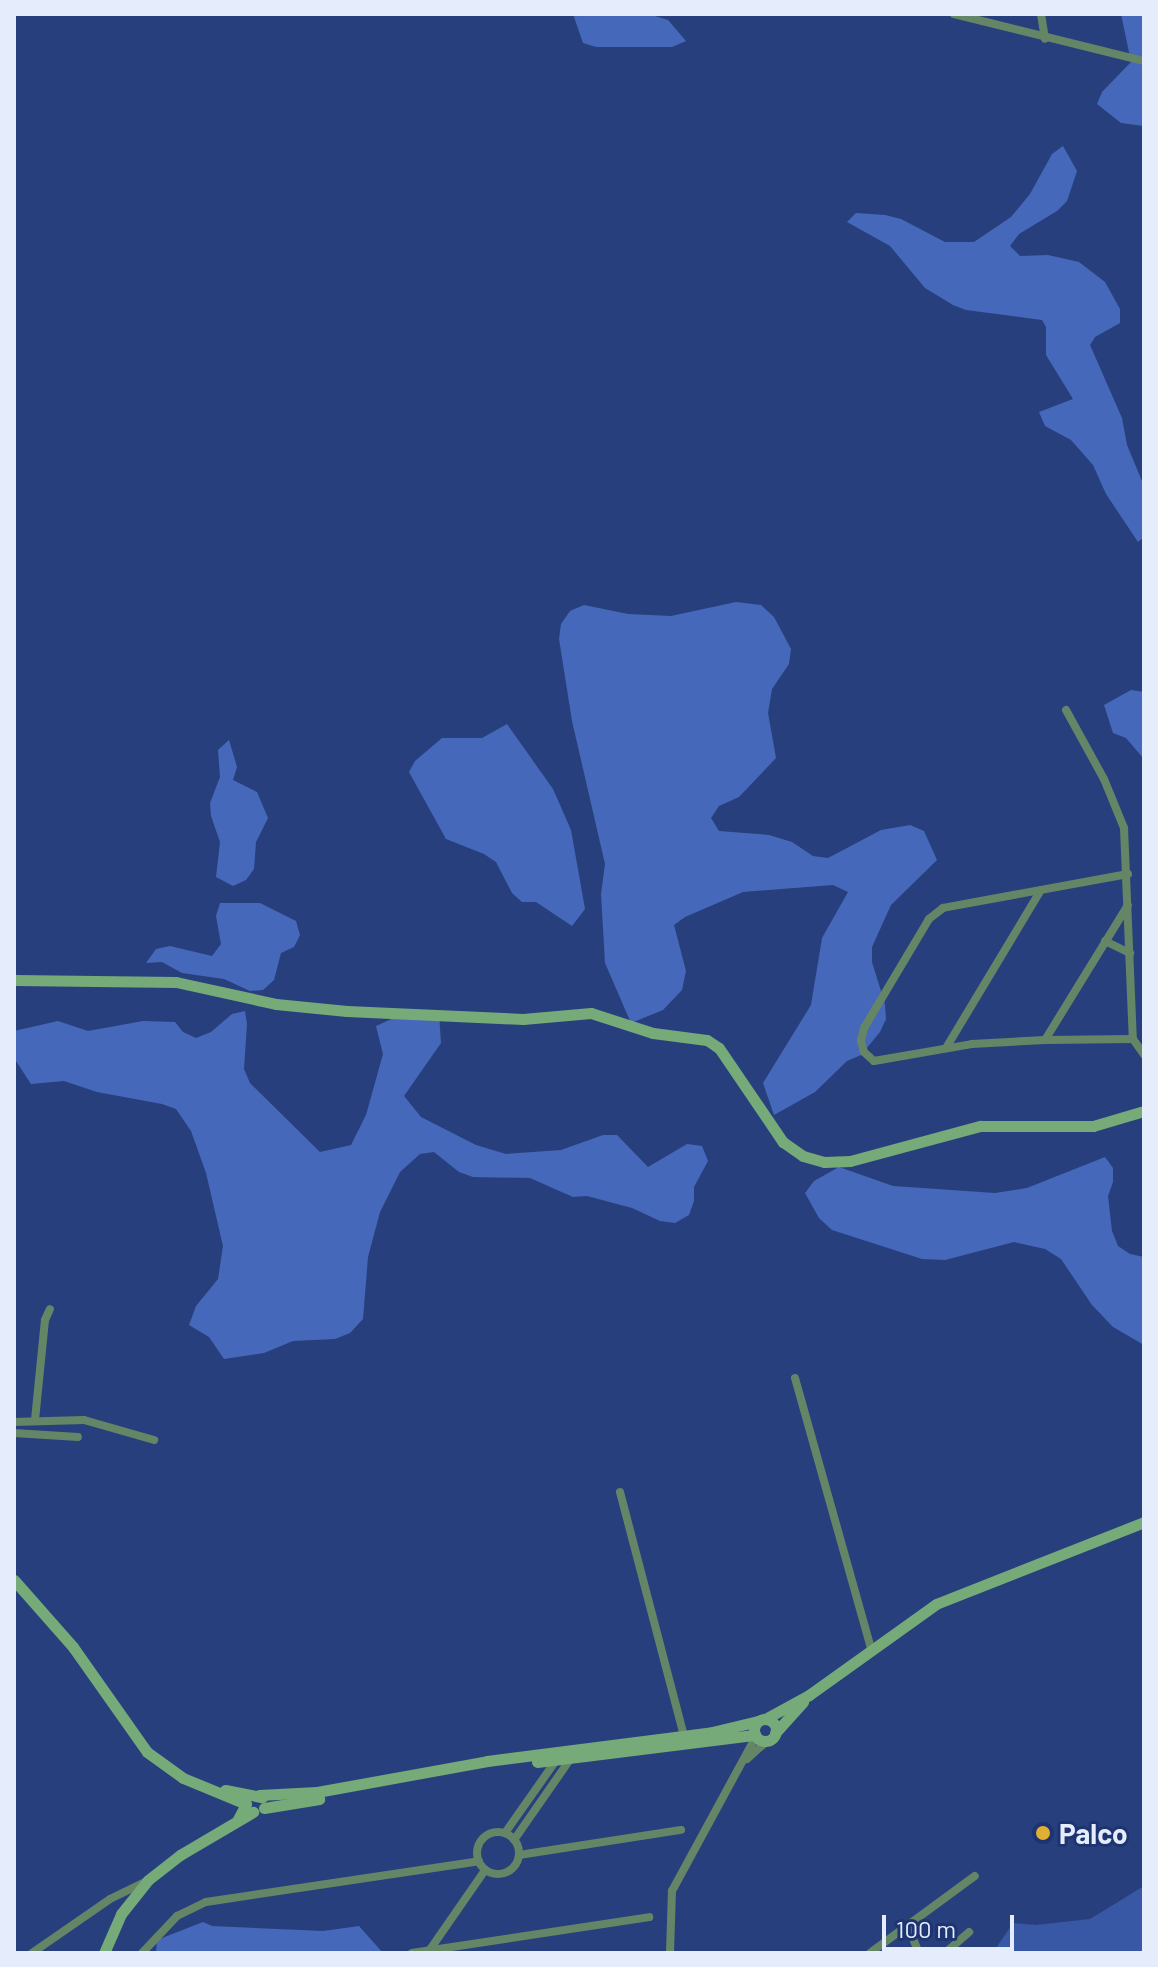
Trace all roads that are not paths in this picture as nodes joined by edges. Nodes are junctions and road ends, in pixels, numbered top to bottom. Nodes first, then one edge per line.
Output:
1 (954, 14) edge
2 (1041, 14) edge
3 (1045, 39) junction
4 (1144, 61) edge
5 (1066, 710) dead end
6 (1128, 874) junction
7 (1041, 890) junction
8 (1129, 904) junction
9 (1105, 941) junction
10 (1130, 953) junction
11 (14, 980) edge
12 (1133, 1039) junction
13 (1045, 1040) junction
14 (946, 1048) junction
15 (1144, 1055) edge
16 (1144, 1111) edge
17 (50, 1309) dead end
18 (795, 1378) dead end
19 (35, 1420) junction
20 (14, 1422) edge
21 (14, 1433) edge
22 (78, 1437) dead end
23 (154, 1440) dead end
24 (620, 1492) dead end
25 (1144, 1522) edge
26 (14, 1580) edge
27 (871, 1649) junction
28 (809, 1695) junction
29 (762, 1720) junction
30 (684, 1736) junction
31 (763, 1736) junction
32 (566, 1755) junction
33 (255, 1803) junction
34 (524, 1814) junction
35 (681, 1830) dead end
36 (505, 1833) junction
37 (514, 1840) junction
38 (519, 1855) junction
39 (479, 1861) junction
40 (485, 1870) junction
41 (975, 1876) dead end
42 (148, 1880) junction
43 (649, 1917) dead end
44 (908, 1926) junction
45 (969, 1932) dead end
46 (429, 1951) edge
47 (669, 1952) edge
48 (32, 1953) edge
49 (104, 1953) edge
50 (142, 1953) edge
51 (412, 1953) edge
52 (870, 1953) edge
53 (919, 1953) edge
54 (945, 1953) edge

1 - 3 street
2 - 3 street
3 - 4 street
5 - 6 street
6 - 7 street
6 - 8 street
7 - 14 street
7 - 14 street
8 - 9 street
8 - 10 street
9 - 10 street
9 - 13 street
10 - 12 street
11 - 16 street
12 - 13 street
12 - 15 street
13 - 14 street
17 - 19 street
18 - 27 street
19 - 20 street
19 - 23 street
21 - 22 street
24 - 30 street
25 - 27 street
26 - 33 street
27 - 28 street
28 - 29 street
28 - 31 street
29 - 30 street
29 - 31 street
29 - 31 street
30 - 32 street
31 - 32 street
31 - 47 street
32 - 33 street
32 - 34 street
32 - 34 street
33 - 42 street
34 - 36 street
34 - 37 street
35 - 38 street
36 - 37 street
36 - 39 street
37 - 38 street
38 - 40 street
39 - 40 street
39 - 50 street
40 - 46 street
41 - 44 street
42 - 48 street
42 - 49 street
43 - 46 street
44 - 52 street
44 - 53 street
45 - 54 street
46 - 51 street

